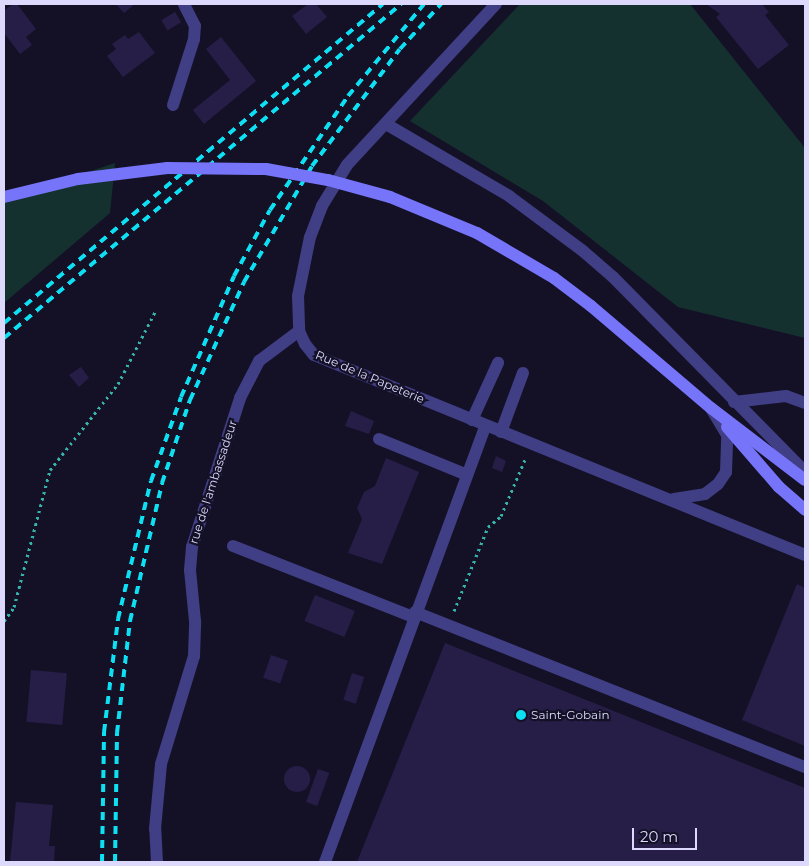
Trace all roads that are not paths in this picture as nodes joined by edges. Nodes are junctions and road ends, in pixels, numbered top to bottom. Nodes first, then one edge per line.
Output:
1 (184, 4) edge
2 (496, 4) edge
3 (173, 105) dead end
4 (386, 124) junction
5 (4, 198) edge
6 (299, 332) junction
7 (498, 363) dead end
8 (523, 373) dead end
9 (734, 402) junction
10 (805, 403) edge
11 (711, 408) junction
12 (472, 420) junction
13 (485, 426) junction
14 (502, 432) junction
15 (379, 439) dead end
16 (805, 472) edge
17 (467, 475) junction
18 (805, 480) edge
19 (651, 493) junction
20 (805, 510) edge
21 (233, 546) dead end
22 (805, 555) edge
23 (414, 614) junction
24 (805, 766) edge
25 (157, 862) edge
26 (325, 862) edge

1 - 3 street
2 - 4 street
4 - 6 street
4 - 9 street
5 - 11 main road, bridge
6 - 12 street, Rue de la Papeterie
6 - 25 street, rue de l'ambassadeur
7 - 12 street
8 - 14 street
9 - 10 street
9 - 16 street
11 - 18 main road
11 - 19 street, Rue de la Papeterie
11 - 20 main road
12 - 13 street, Rue de la Papeterie
13 - 14 street, Rue de la Papeterie
13 - 17 street
14 - 19 street, Rue de la Papeterie
15 - 17 street
17 - 23 street
19 - 22 street, Rue de la Papeterie
21 - 23 street
23 - 24 street
23 - 26 street

